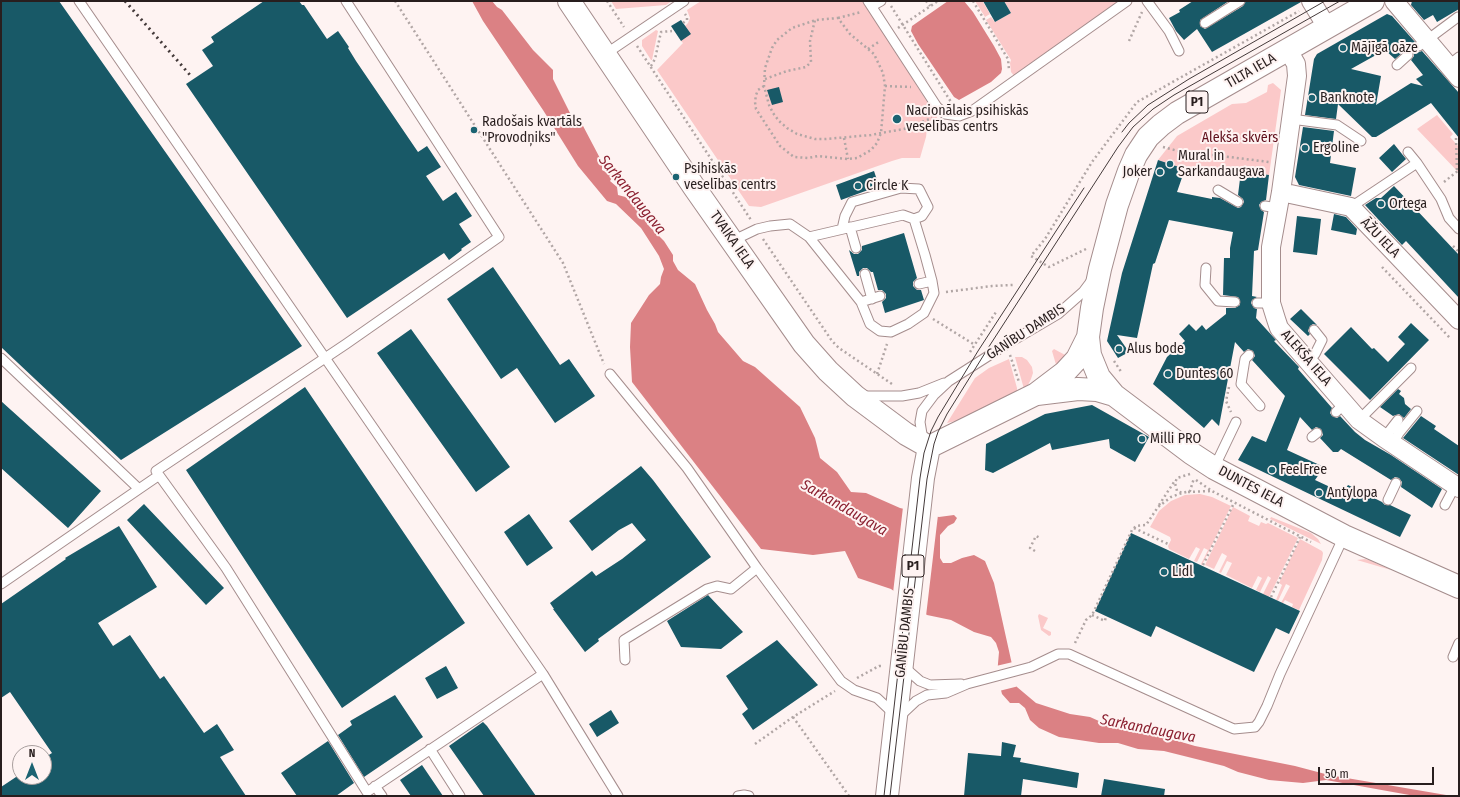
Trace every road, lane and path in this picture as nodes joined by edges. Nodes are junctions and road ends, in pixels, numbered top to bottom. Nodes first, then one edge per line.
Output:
1 (79, 1) edge
2 (346, 1) edge
3 (395, 1) edge
4 (569, 1) edge
5 (607, 1) edge
6 (684, 1) edge
7 (881, 1) edge
8 (888, 1) edge
9 (926, 1) edge
10 (938, 1) edge
11 (973, 1) edge
12 (1127, 1) edge
13 (1240, 1) edge
14 (1311, 1) edge
15 (1373, 1) edge
16 (1394, 1) edge
17 (870, 4) edge
18 (1146, 4) edge
19 (930, 6) junction
20 (1458, 17) edge
21 (838, 18) junction
22 (816, 20) junction
23 (1205, 23) dead end
24 (903, 24) junction
25 (1327, 27) junction
26 (672, 31) dead end
27 (890, 35) junction
28 (630, 37) junction
29 (1128, 41) dead end
30 (1423, 43) junction
31 (1288, 50) junction
32 (1179, 51) dead end
33 (604, 55) junction
34 (1408, 55) dead end
35 (1397, 65) dead end
36 (651, 66) junction
37 (1456, 67) edge
38 (764, 79) junction
39 (1015, 81) junction
40 (764, 86) junction
41 (885, 86) junction
42 (926, 88) junction
43 (953, 106) dead end
44 (937, 107) junction
45 (1291, 119) junction
46 (881, 133) junction
47 (844, 138) junction
48 (1456, 138) dead end
49 (1361, 141) dead end
50 (1167, 143) dead end
51 (1162, 147) junction
52 (1158, 152) dead end
53 (1408, 152) dead end
54 (848, 159) junction
55 (1417, 163) junction
56 (1285, 165) junction
57 (1458, 171) edge
58 (1218, 190) dead end
59 (1434, 190) junction
60 (1238, 202) dead end
61 (1275, 202) junction
62 (1351, 207) junction
63 (914, 219) junction
64 (846, 228) junction
65 (757, 229) junction
66 (1459, 229) edge
67 (809, 236) junction
68 (732, 241) junction
69 (1453, 246) dead end
70 (856, 248) dead end
71 (1459, 252) edge
72 (1031, 256) dead end
73 (1049, 267) dead end
74 (1382, 267) dead end
75 (1206, 268) dead end
76 (1100, 269) junction
77 (865, 274) dead end
78 (932, 281) junction
79 (919, 284) dead end
80 (1013, 285) dead end
81 (934, 293) junction
82 (861, 302) junction
83 (1235, 302) dead end
84 (924, 312) junction
85 (996, 312) dead end
86 (1459, 320) edge
87 (1314, 330) dead end
88 (891, 332) junction
89 (1088, 336) junction
90 (1450, 338) dead end
91 (1007, 344) junction
92 (975, 345) junction
93 (1249, 355) dead end
94 (968, 356) dead end
95 (1, 358) edge
96 (325, 358) junction
97 (1113, 360) dead end
98 (1308, 361) junction
99 (1411, 368) dead end
100 (610, 374) joint
101 (877, 374) junction
102 (949, 381) junction
103 (1120, 386) junction
104 (896, 387) dead end
105 (855, 396) junction
106 (1030, 397) junction
107 (1260, 406) dead end
108 (1417, 412) dead end
109 (1359, 420) junction
110 (1398, 420) dead end
111 (1236, 422) dead end
112 (1388, 441) junction
113 (929, 447) junction
114 (1214, 468) junction
115 (1187, 471) dead end
116 (1181, 473) dead end
117 (1190, 474) junction
118 (158, 476) junction
119 (1194, 478) junction
120 (1176, 479) junction
121 (1396, 483) dead end
122 (1457, 487) edge
123 (139, 489) junction
124 (1212, 491) junction
125 (1187, 492) junction
126 (1182, 493) junction
127 (1388, 500) dead end
128 (1234, 503) junction
129 (1445, 505) dead end
130 (1158, 507) junction
131 (1134, 528) junction
132 (1300, 537) junction
133 (1040, 538) dead end
134 (1168, 544) dead end
135 (1340, 544) junction
136 (1035, 551) dead end
137 (1203, 565) dead end
138 (757, 568) junction
139 (1, 584) edge
140 (1459, 587) edge
141 (1271, 597) dead end
142 (1092, 615) junction
143 (1106, 616) dead end
144 (1459, 643) edge
145 (1069, 654) junction
146 (1453, 657) dead end
147 (625, 660) dead end
148 (896, 661) junction
149 (543, 674) junction
150 (971, 683) junction
151 (846, 685) junction
152 (793, 717) junction
153 (895, 719) junction
154 (755, 744) dead end
155 (430, 749) junction
156 (375, 786) junction
157 (382, 796) edge
158 (460, 796) edge
159 (618, 796) edge
160 (738, 796) edge
161 (749, 796) edge
162 (849, 796) edge
163 (887, 796) edge

1 - 96 lane
2 - 96 lane
3 - 100 path
4 - 33 main road, TVAIKA IELA
5 - 28 path
6 - 28 lane
7 - 17 lane
8 - 24 path
9 - 19 path
10 - 19 path
11 - 39 path
12 - 39 lane
13 - 23 lane
14 - 25 street
15 - 25 main road, TILTA IELA / P1
16 - 30 street
17 - 21 path
17 - 27 lane
18 - 29 path
18 - 32 lane
19 - 24 path
20 - 30 lane
21 - 22 path
21 - 41 path
22 - 38 path
22 - 38 path
24 - 27 path
24 - 43 path
25 - 31 main road, TILTA IELA / P1
26 - 36 path
27 - 42 lane
28 - 33 lane
28 - 36 path
30 - 37 street
31 - 45 street, ALEKŠA IELA
31 - 76 main road, TILTA IELA / P1
33 - 68 main road, TVAIKA IELA
34 - 35 lane
36 - 65 path
38 - 40 path
39 - 44 lane
40 - 47 path
40 - 54 path
41 - 42 path
41 - 46 path
42 - 44 lane
44 - 46 path
45 - 49 lane
45 - 56 street, ALEKŠA IELA
46 - 47 path
46 - 54 path
47 - 54 path
48 - 57 path
50 - 51 path
51 - 52 path
51 - 56 path
53 - 55 lane
55 - 59 lane
55 - 62 lane
56 - 61 street, ALEKŠA IELA
57 - 59 path
58 - 60 lane
59 - 66 lane
61 - 62 street, ĀŽU IELA
61 - 98 street, ALEKŠA IELA
62 - 86 street, ĀŽU IELA
63 - 64 lane
63 - 64 lane
63 - 78 lane
64 - 67 lane
64 - 70 lane
65 - 67 lane
65 - 68 lane
65 - 101 path
67 - 82 lane
68 - 105 main road, TVAIKA IELA
69 - 71 path
72 - 73 path
74 - 90 path
75 - 83 lane
76 - 89 main road, TILTA IELA / P1
76 - 91 lane, GANĪBU DAMBIS / P1
77 - 82 lane
78 - 79 lane
78 - 81 lane
80 - 81 path
81 - 84 lane
82 - 88 lane
84 - 88 lane
84 - 92 path
85 - 92 path
87 - 98 lane
88 - 101 path
89 - 103 main road, DUNTES IELA
89 - 106 main road, P1
91 - 102 lane, GANĪBU DAMBIS / P1
91 - 106 path
92 - 94 path
93 - 107 lane
95 - 123 lane
96 - 118 lane
96 - 149 lane
97 - 103 path
98 - 109 street, ALEKŠA IELA
99 - 109 lane
100 - 138 lane
101 - 104 path
102 - 105 lane
102 - 113 lane, GANĪBU DAMBIS / P1
103 - 106 main road
103 - 114 main road, DUNTES IELA
105 - 113 main road, TVAIKA IELA
106 - 113 main road, P1
108 - 112 lane
109 - 112 street, ALEKŠA IELA
110 - 112 lane
111 - 114 lane
112 - 122 street, ALEKŠA IELA
113 - 148 main road, GANĪBU DAMBIS / P1
114 - 135 main road, DUNTES IELA
115 - 117 path
116 - 120 path
117 - 119 path
117 - 120 path
118 - 123 lane
118 - 156 lane
119 - 124 path
119 - 125 path
120 - 126 path
120 - 130 path
121 - 127 lane
122 - 129 lane
123 - 139 lane
124 - 125 path
124 - 128 path
125 - 126 path
126 - 130 path
128 - 132 path
128 - 137 path
130 - 131 path
131 - 134 path
131 - 142 path
132 - 135 path
132 - 141 path
133 - 136 path
135 - 140 main road, DUNTES IELA
135 - 145 lane
138 - 147 lane
138 - 151 lane
142 - 143 path
142 - 145 path
144 - 146 lane
145 - 150 lane
148 - 150 lane
148 - 151 path
148 - 153 main road, GANĪBU DAMBIS / P1
149 - 155 lane
149 - 159 lane
150 - 153 lane
151 - 152 path
151 - 153 lane
152 - 154 path
152 - 162 path
153 - 163 main road, GANĪBU DAMBIS / P1
155 - 156 lane
155 - 158 lane
156 - 157 lane
160 - 161 lane

